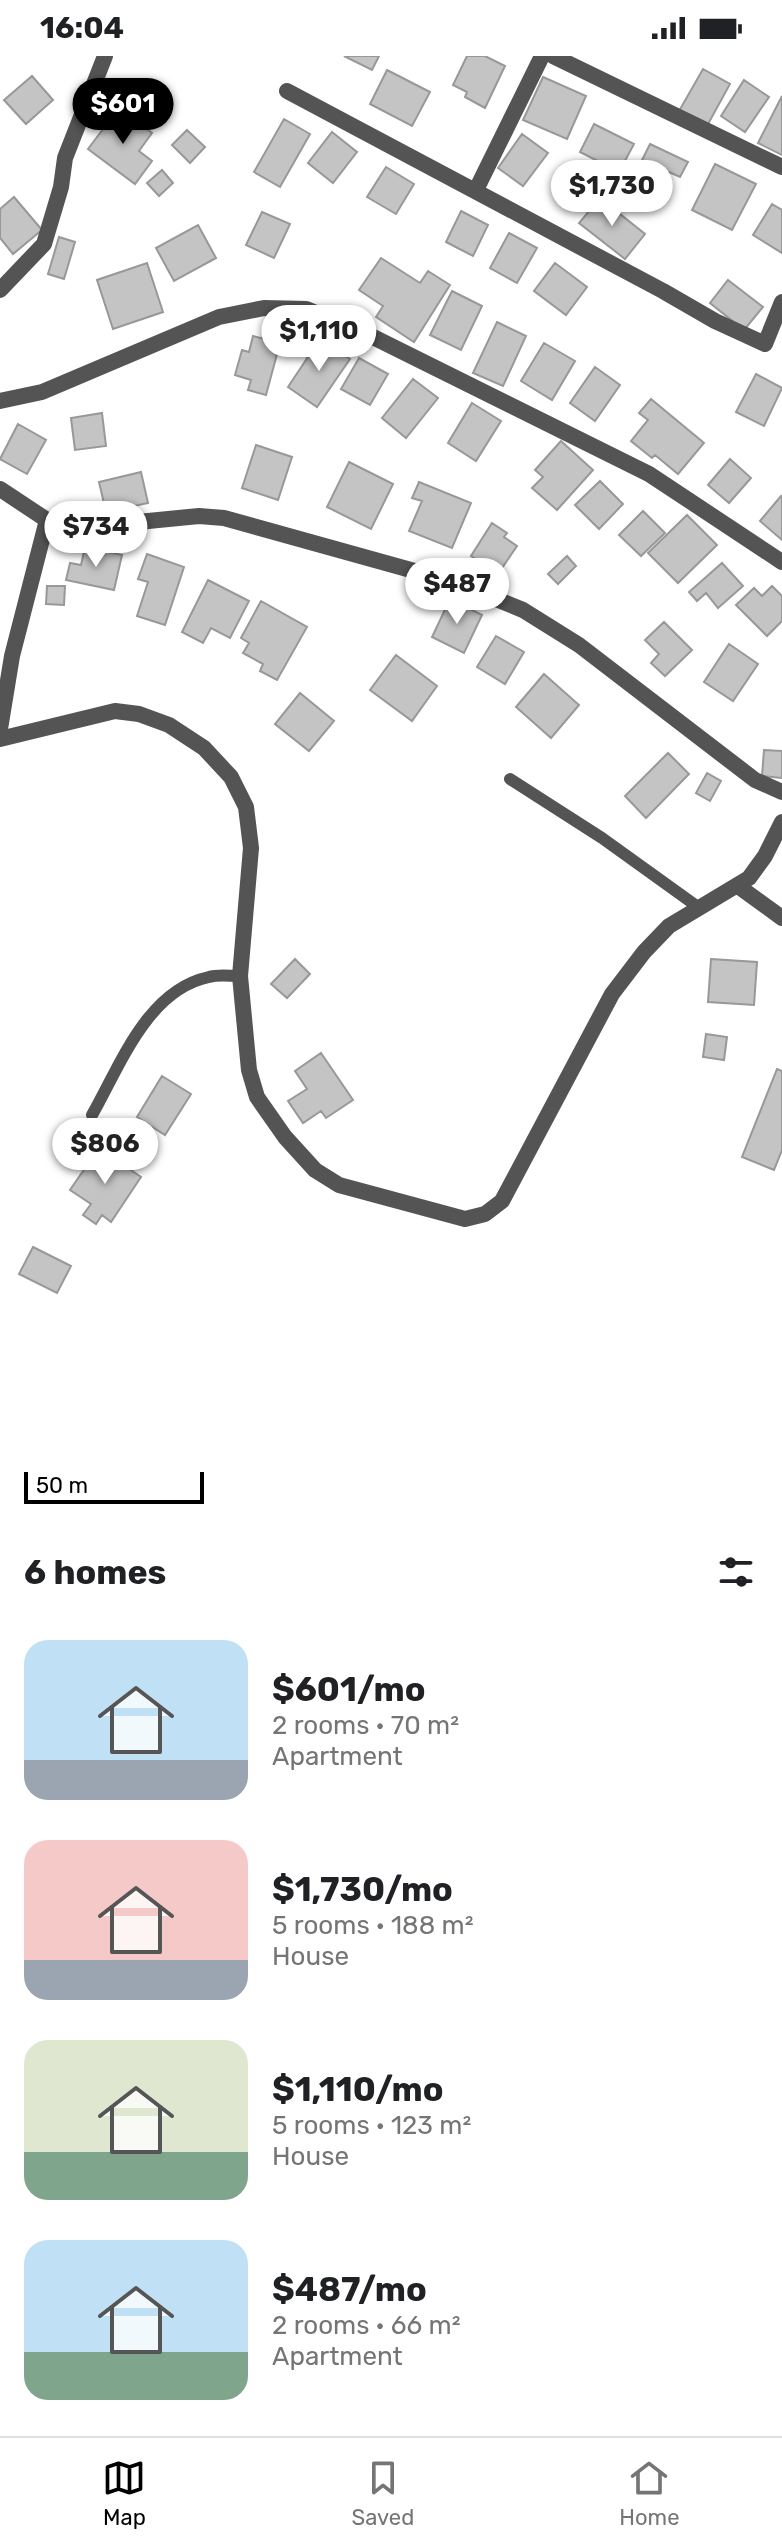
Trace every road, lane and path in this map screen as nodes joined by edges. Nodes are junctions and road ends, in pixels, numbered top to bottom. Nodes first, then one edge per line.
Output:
1 (105, 56) edge
2 (542, 56) edge
3 (553, 56) edge
4 (287, 91) dead end
5 (782, 167) edge
6 (476, 190) junction
7 (0, 290) edge
8 (782, 302) edge
9 (0, 401) edge
10 (0, 489) edge
11 (47, 520) junction
12 (782, 562) edge
13 (0, 729) edge
14 (0, 739) edge
15 (510, 779) dead end
16 (782, 792) edge
17 (782, 822) edge
18 (738, 886) junction
19 (698, 907) junction
20 (782, 918) edge
21 (240, 976) junction
22 (92, 1115) dead end

1 - 7 street
2 - 6 street
3 - 5 street
4 - 6 street
6 - 8 street
9 - 12 street
10 - 11 street
11 - 13 street
11 - 16 street
14 - 21 street
15 - 19 lane
17 - 18 street
18 - 19 street
18 - 20 street
19 - 21 street
21 - 22 lane

